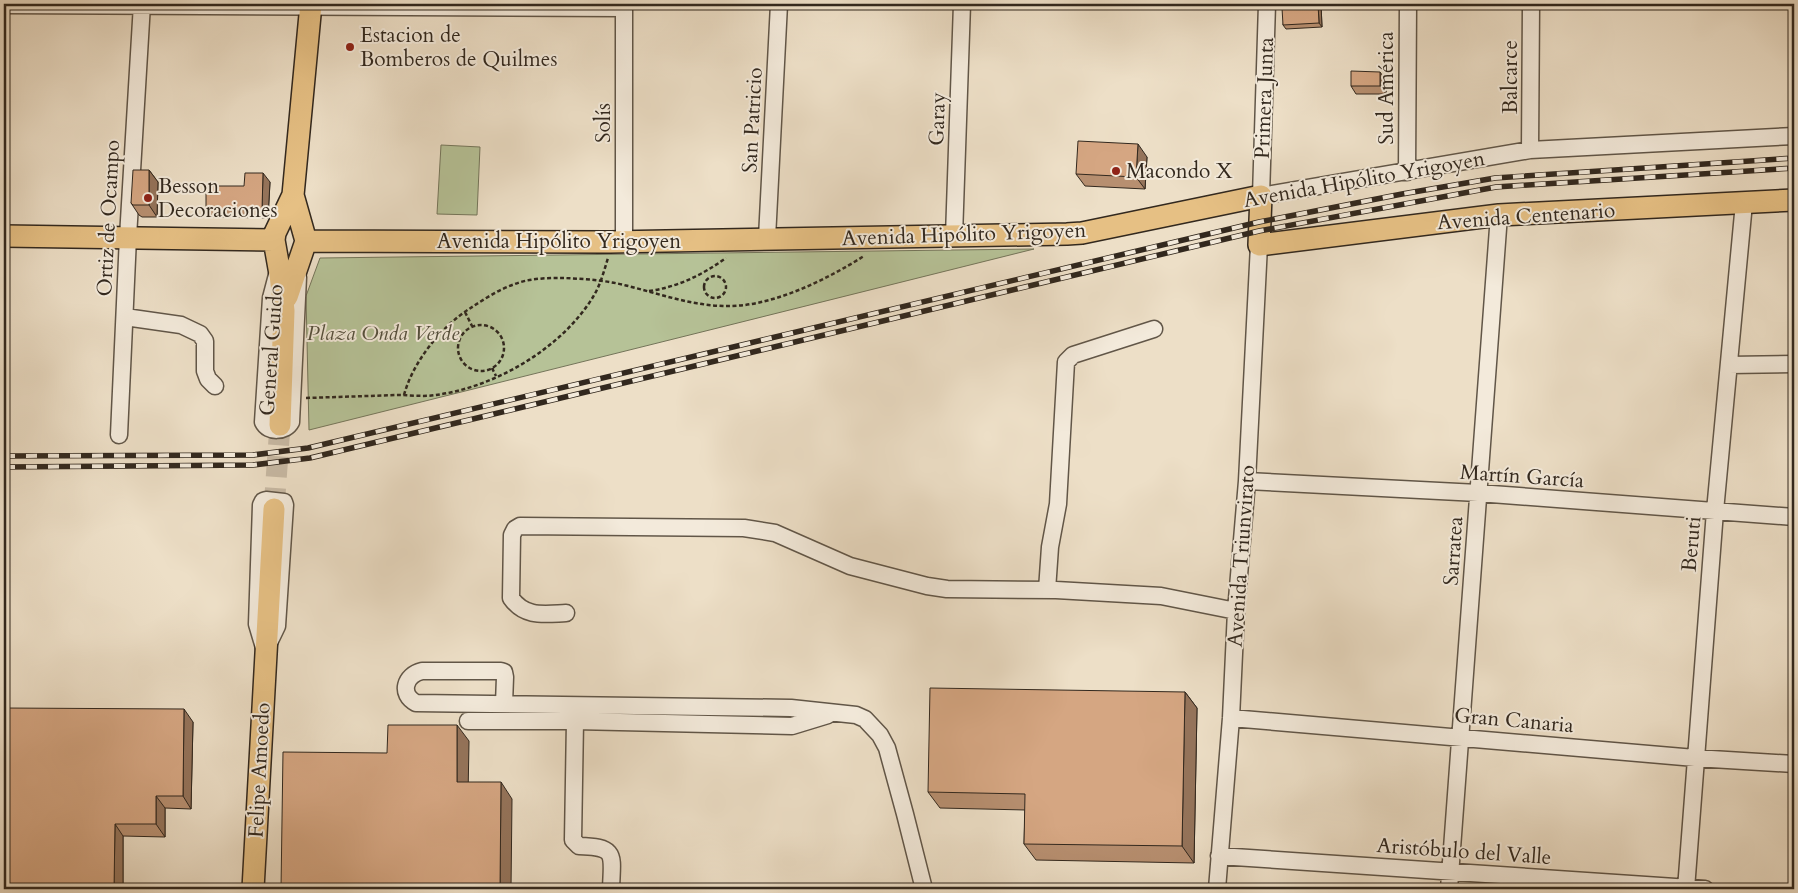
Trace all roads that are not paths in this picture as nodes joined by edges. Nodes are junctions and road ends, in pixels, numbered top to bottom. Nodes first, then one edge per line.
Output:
1 (142, 4) edge
2 (779, 4) edge
3 (962, 4) edge
4 (1267, 4) edge
5 (1408, 4) edge
6 (1531, 4) edge
7 (311, 5) edge
8 (4, 6) edge
9 (624, 6) edge
10 (1794, 136) edge
11 (1530, 150) junction
12 (1407, 172) junction
13 (294, 195) junction
14 (1261, 196) junction
15 (1794, 200) edge
16 (1744, 203) junction
17 (1499, 215) junction
18 (1259, 222) joint
19 (4, 236) edge
20 (954, 236) junction
21 (128, 237) junction
22 (767, 238) junction
23 (274, 240) junction
24 (306, 241) junction
25 (617, 242) junction
26 (1259, 245) junction
27 (288, 266) junction
28 (125, 316) junction
29 (1154, 329) dead end
30 (1794, 364) edge
31 (1729, 365) junction
32 (215, 386) dead end
33 (280, 425) tunnel mouth
34 (119, 435) dead end
35 (1247, 481) junction
36 (1478, 493) junction
37 (274, 510) tunnel mouth
38 (1715, 511) junction
39 (1794, 517) edge
40 (1047, 590) junction
41 (1236, 611) junction
42 (566, 613) dead end
43 (265, 651) junction
44 (504, 704) junction
45 (840, 712) junction
46 (1231, 718) junction
47 (468, 721) dead end
48 (575, 721) junction
49 (1460, 736) junction
50 (1695, 758) junction
51 (1794, 764) edge
52 (1219, 856) junction
53 (1450, 871) junction
54 (253, 889) edge
55 (611, 889) edge
56 (924, 889) edge
57 (1217, 889) edge
58 (1449, 889) edge
59 (1686, 889) edge
60 (1705, 889) edge

1 - 7 street
1 - 8 street
1 - 21 street, Ortiz de Ocampo
2 - 22 street, San Patricio
3 - 20 street, Garay
4 - 14 street, Primera Junta
5 - 12 street, Sud América
6 - 11 street, Balcarce
7 - 9 street
7 - 13 main road
9 - 25 street, Solís
10 - 11 street, Avenida Hipólito Yrigoyen
11 - 12 street, Avenida Hipólito Yrigoyen
12 - 14 street, Avenida Hipólito Yrigoyen
13 - 23 main road
13 - 24 main road
14 - 18 main road, Primera Junta
14 - 20 main road, Avenida Hipólito Yrigoyen
15 - 16 main road, Avenida Centenario
16 - 17 main road, Avenida Centenario
16 - 31 street, Beruti
17 - 26 main road, Avenida Centenario
17 - 36 street, Sarratea
18 - 26 main road, Avenida Triunvirato
19 - 21 main road
20 - 22 main road, Avenida Hipólito Yrigoyen
21 - 23 main road
21 - 28 street, Ortiz de Ocampo
22 - 25 main road, Avenida Hipólito Yrigoyen
23 - 27 main road, General Guido
24 - 25 main road, Avenida Hipólito Yrigoyen
24 - 27 main road, General Guido
26 - 35 street, Avenida Triunvirato
27 - 27 street, General Guido
27 - 33 main road, General Guido
28 - 32 street
28 - 34 street, Ortiz de Ocampo
29 - 40 street
30 - 31 street
31 - 38 street, Beruti
35 - 36 street, Martín García
35 - 41 street, Avenida Triunvirato
36 - 38 street, Martín García
36 - 49 street, Sarratea
37 - 43 main road, Felipe Amoedo
38 - 39 street, Martín García
38 - 50 street, Beruti
40 - 41 street
40 - 42 street
41 - 46 street, Avenida Triunvirato
43 - 43 street, Felipe Amoedo
43 - 54 main road, Felipe Amoedo
44 - 44 street
44 - 45 street
45 - 48 street
45 - 56 street
46 - 49 street, Gran Canaria
46 - 52 street, Avenida Triunvirato
47 - 48 street
48 - 55 street
49 - 50 street, Gran Canaria
49 - 53 street, Sarratea
50 - 51 street, Gran Canaria
50 - 59 street, Beruti
52 - 53 street, Aristóbulo del Valle
52 - 57 street, Avenida Triunvirato
53 - 58 street, Sarratea
53 - 59 street, Aristóbulo del Valle
59 - 60 street, Aristóbulo del Valle

